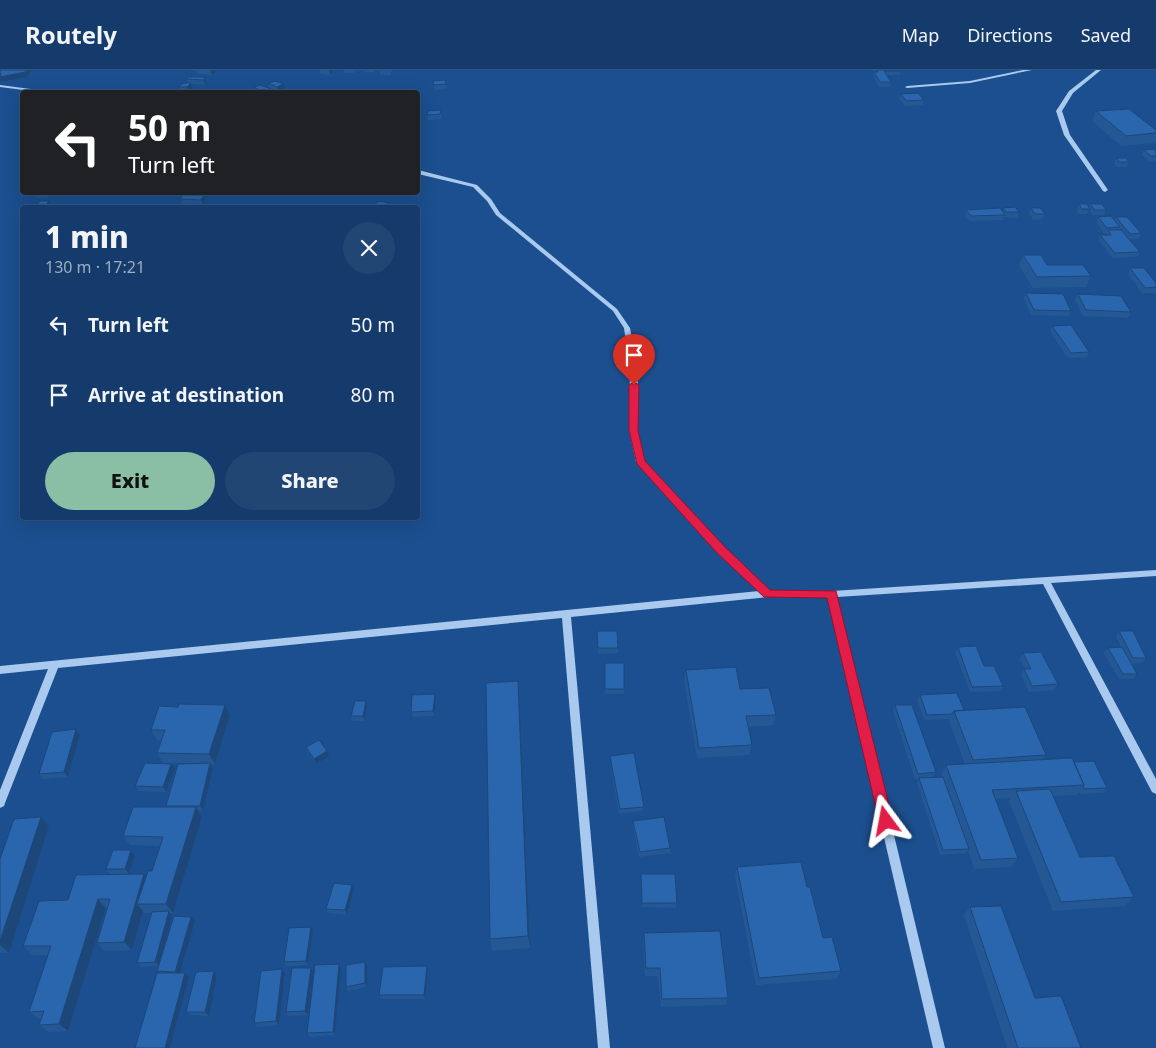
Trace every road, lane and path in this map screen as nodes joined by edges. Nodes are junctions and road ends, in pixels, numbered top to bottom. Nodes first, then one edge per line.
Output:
1 (1030, 70) edge
2 (1099, 70) edge
3 (0, 86) edge
4 (907, 87) dead end
5 (31, 90) edge
6 (420, 172) edge
7 (1106, 190) dead end
8 (1156, 573) edge
9 (1044, 580) junction
10 (768, 594) junction
11 (832, 594) junction
12 (566, 615) junction
13 (54, 666) junction
14 (0, 670) edge
15 (1156, 789) edge
16 (0, 803) edge
17 (604, 1048) edge
18 (939, 1048) edge

1 - 4 street
2 - 7 street
3 - 5 street
6 - 10 street
8 - 9 street
9 - 11 street
9 - 15 street
10 - 11 street
10 - 12 street
11 - 18 street
12 - 13 street
12 - 17 street
13 - 14 street
13 - 16 street

